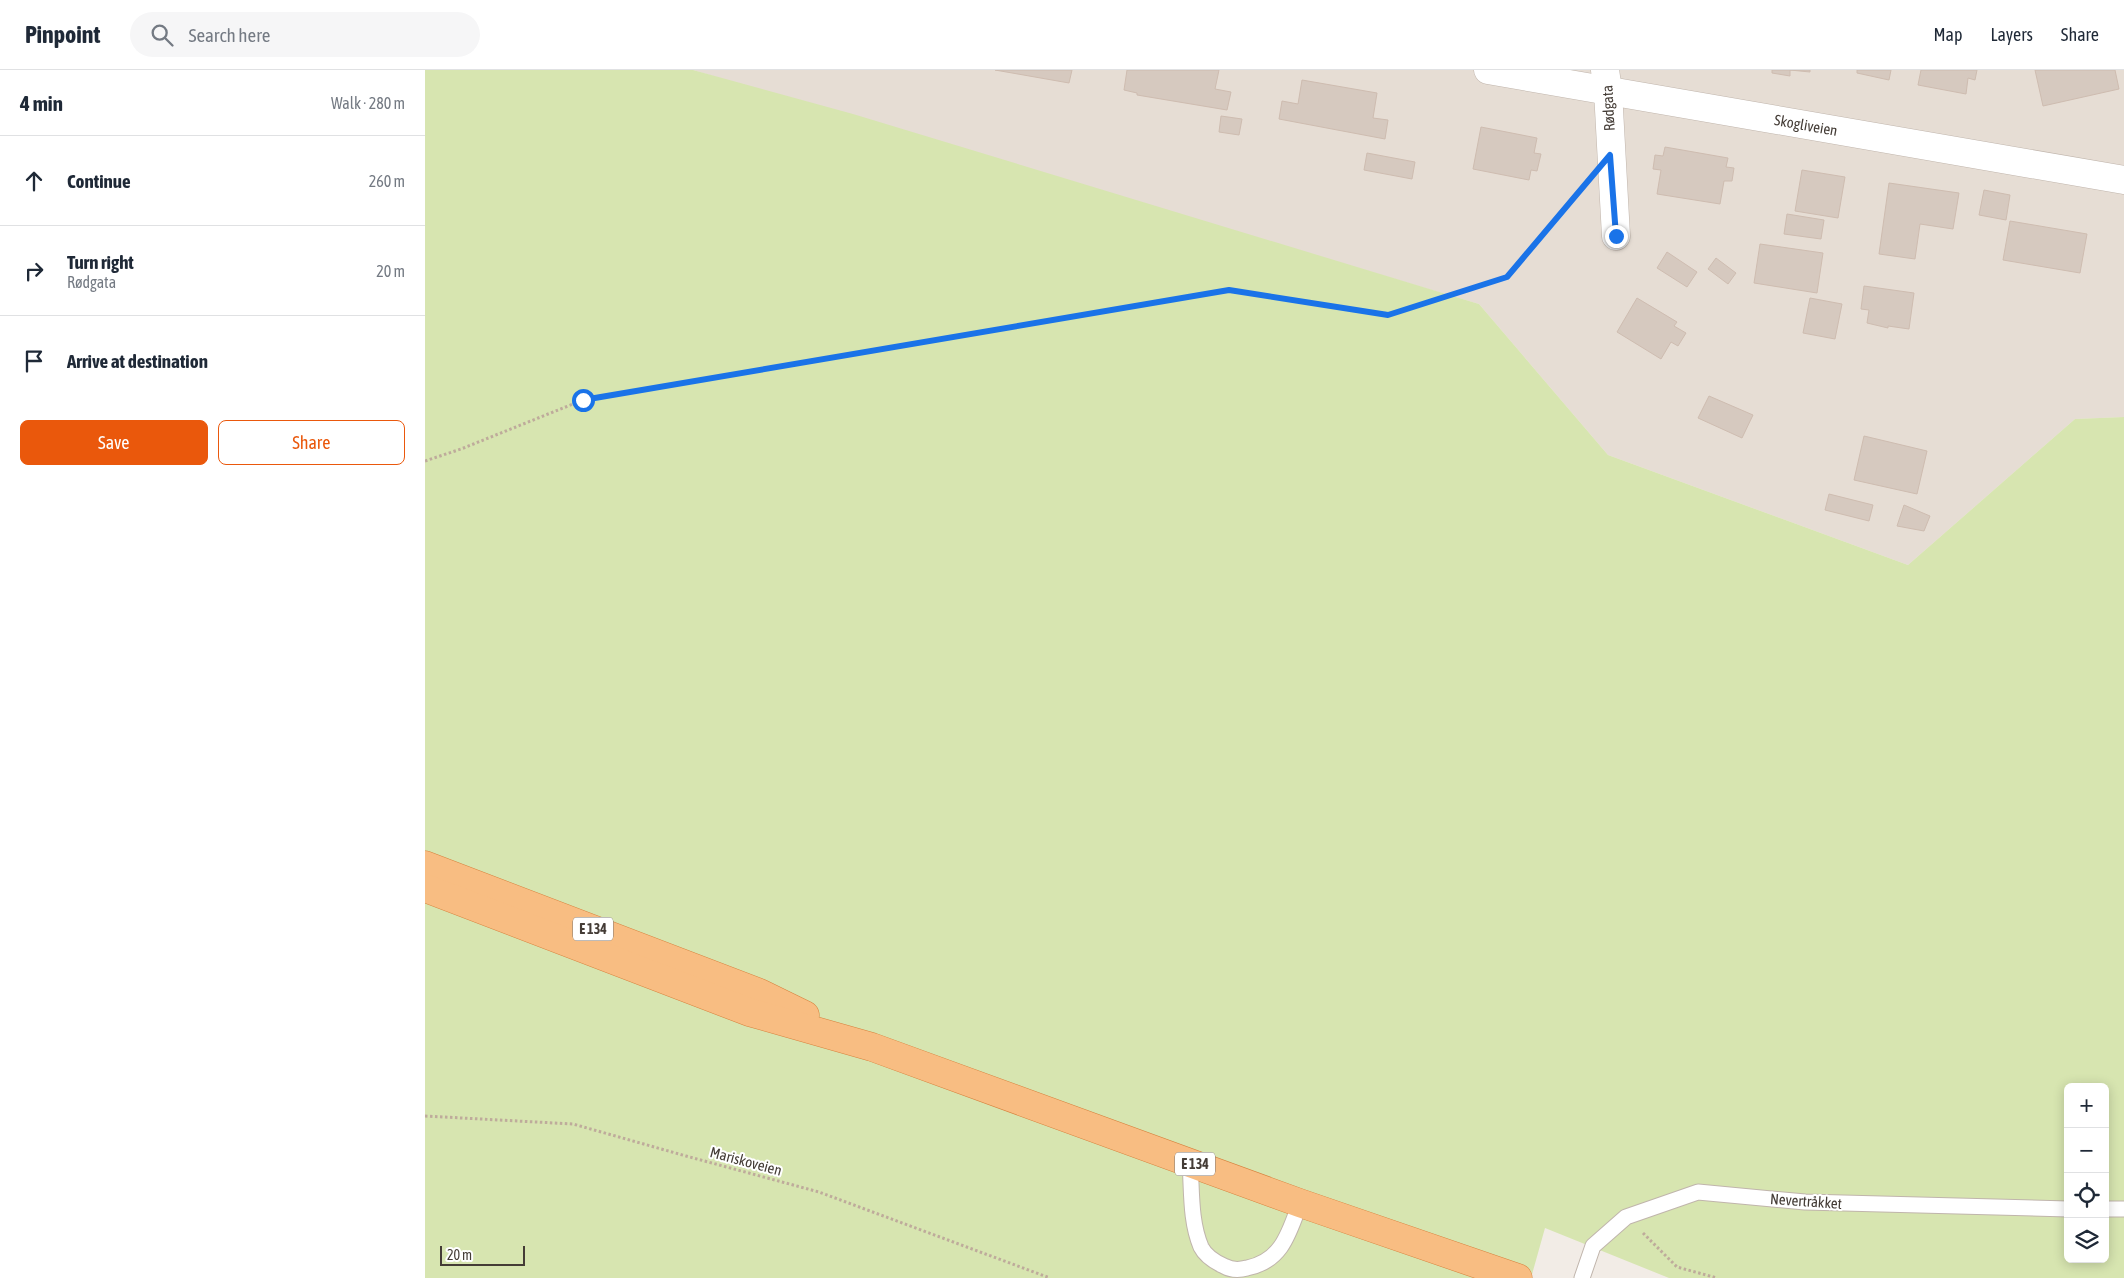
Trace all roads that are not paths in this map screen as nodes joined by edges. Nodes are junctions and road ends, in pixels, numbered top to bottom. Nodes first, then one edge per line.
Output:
1 (1488, 70) edge
2 (1607, 81) edge
3 (2124, 180) edge
4 (1616, 236) dead end
5 (425, 865) edge
6 (425, 888) edge
7 (872, 1047) junction
8 (1190, 1163) junction
9 (1300, 1203) junction
10 (2064, 1209) edge
11 (2109, 1209) edge
12 (2124, 1209) edge
13 (1518, 1278) edge
14 (1582, 1278) edge

1 - 2 street, Skogliveien
2 - 3 street, Skogliveien
2 - 4 street, Rødgata
5 - 7 highway, E 134
6 - 7 highway, E 134
7 - 8 highway, E 134
8 - 9 highway, E 134
8 - 9 lane
9 - 13 highway, E 134
10 - 14 lane, Nevertråkket
11 - 12 lane

